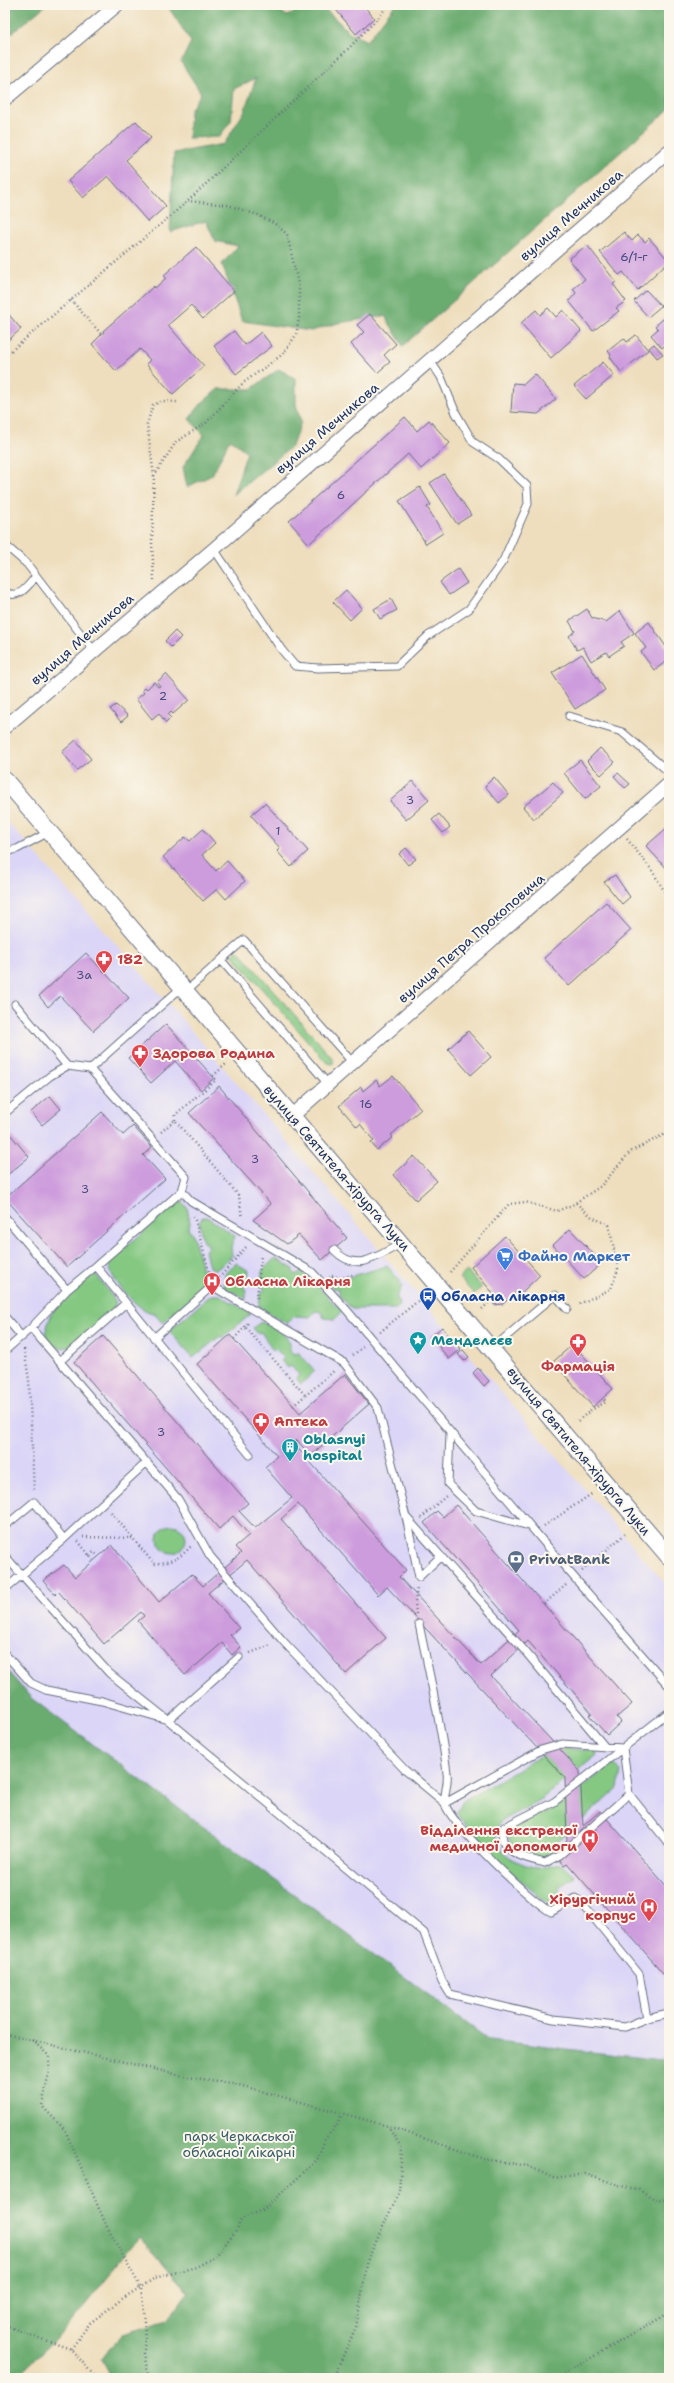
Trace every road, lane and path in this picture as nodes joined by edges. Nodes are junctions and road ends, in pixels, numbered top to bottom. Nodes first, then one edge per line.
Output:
1 (117, 5) edge
2 (387, 5) edge
3 (5, 99) edge
4 (669, 151) edge
5 (188, 201) junction
6 (71, 300) junction
7 (102, 334) dead end
8 (5, 356) edge
9 (429, 359) junction
10 (177, 402) dead end
11 (154, 476) junction
12 (5, 545) edge
13 (214, 549) junction
14 (36, 576) junction
15 (5, 592) edge
16 (155, 597) junction
17 (94, 651) junction
18 (569, 716) dead end
19 (5, 727) edge
20 (669, 772) edge
21 (5, 780) edge
22 (669, 784) edge
23 (619, 829) junction
24 (49, 832) junction
25 (5, 852) edge
26 (669, 899) edge
27 (221, 960) junction
28 (184, 989) junction
29 (15, 1004) dead end
30 (227, 1063) dead end
31 (353, 1063) junction
32 (68, 1066) junction
33 (90, 1069) junction
34 (328, 1084) junction
35 (5, 1113) edge
36 (292, 1116) junction
37 (175, 1120) junction
38 (669, 1132) edge
39 (152, 1139) junction
40 (182, 1191) junction
41 (190, 1201) junction
42 (576, 1203) junction
43 (5, 1217) edge
44 (245, 1234) junction
45 (253, 1239) junction
46 (402, 1243) junction
47 (262, 1244) junction
48 (334, 1250) dead end
49 (96, 1266) junction
50 (450, 1272) dead end
51 (212, 1286) junction
52 (67, 1290) junction
53 (426, 1294) dead end
54 (493, 1299) dead end
55 (126, 1303) junction
56 (567, 1308) joint
57 (482, 1309) dead end
58 (255, 1310) junction
59 (5, 1317) edge
60 (31, 1328) junction
61 (246, 1328) junction
62 (22, 1337) junction
63 (154, 1338) junction
64 (234, 1339) dead end
65 (372, 1340) junction
66 (493, 1348) junction
67 (5, 1350) edge
68 (60, 1361) junction
69 (344, 1363) junction
70 (305, 1395) junction
71 (603, 1398) dead end
72 (293, 1406) dead end
73 (578, 1421) dead end
74 (450, 1433) junction
75 (250, 1455) dead end
76 (147, 1462) junction
77 (453, 1489) junction
78 (595, 1492) dead end
79 (34, 1502) junction
80 (103, 1502) junction
81 (406, 1517) junction
82 (414, 1525) junction
83 (5, 1526) edge
84 (530, 1526) junction
85 (535, 1532) junction
86 (200, 1537) junction
87 (133, 1538) junction
88 (64, 1539) junction
89 (89, 1555) junction
90 (5, 1556) edge
91 (98, 1556) dead end
92 (441, 1556) junction
93 (669, 1557) edge
94 (93, 1560) dead end
95 (22, 1574) junction
96 (419, 1577) junction
97 (5, 1589) edge
98 (419, 1624) joint
99 (283, 1641) junction
100 (5, 1654) edge
101 (239, 1657) joint
102 (669, 1686) edge
103 (669, 1712) edge
104 (168, 1720) junction
105 (605, 1747) junction
106 (623, 1748) junction
107 (629, 1794) junction
108 (445, 1804) junction
109 (669, 1844) edge
110 (669, 2013) edge
111 (646, 2018) junction
112 (5, 2034) edge
113 (31, 2040) junction
114 (342, 2114) junction
115 (388, 2126) junction
116 (669, 2200) edge
117 (141, 2288) junction
118 (669, 2313) edge
119 (5, 2325) edge
120 (70, 2349) junction
121 (96, 2378) edge
122 (149, 2378) edge
123 (333, 2378) edge
124 (556, 2378) edge

1 - 3 street
2 - 5 path
4 - 9 street, вулиця Мечникова
5 - 6 path
5 - 11 path
6 - 7 path
6 - 8 path
9 - 13 street, вулиця Мечникова
9 - 13 lane
10 - 11 path
11 - 16 path
12 - 14 lane
13 - 16 street, вулиця Мечникова
14 - 15 lane
14 - 17 lane
16 - 17 street, вулиця Мечникова
17 - 19 street, вулиця Мечникова
18 - 20 lane
21 - 24 street, вулиця Святителя-хірурга Луки
22 - 23 street, вулиця Петра Прокоповича
23 - 26 path
23 - 31 street, вулиця Петра Прокоповича
24 - 25 lane
24 - 28 street, вулиця Святителя-хірурга Луки
27 - 28 lane
27 - 31 lane
27 - 34 lane
28 - 33 lane
28 - 36 street, вулиця Святителя-хірурга Луки
29 - 32 lane
30 - 37 path
31 - 34 street, вулиця Петра Прокоповича
32 - 33 lane
32 - 35 lane
33 - 39 lane
34 - 36 street, вулиця Петра Прокоповича
36 - 46 street, вулиця Святителя-хірурга Луки
37 - 39 path
37 - 44 path
38 - 42 path
39 - 40 lane
40 - 41 lane
40 - 49 lane
41 - 44 lane
41 - 51 path
42 - 50 path
42 - 56 path
43 - 52 lane
44 - 45 lane
45 - 47 lane
45 - 51 path
46 - 48 lane
46 - 66 street, вулиця Святителя-хірурга Луки
47 - 58 path
47 - 65 lane
49 - 52 lane
49 - 55 lane
51 - 58 lane
51 - 63 lane
52 - 60 lane
53 - 65 path
54 - 57 path
55 - 63 lane
55 - 68 lane
56 - 66 lane
58 - 61 path
58 - 69 lane
59 - 62 lane
60 - 62 lane
60 - 68 lane
61 - 64 path
61 - 70 path
62 - 67 lane
62 - 79 path
63 - 75 lane
65 - 69 path
65 - 74 lane
66 - 93 street, вулиця Святителя-хірурга Луки
68 - 76 lane
69 - 70 path
69 - 81 lane
70 - 72 path
71 - 73 path
74 - 77 lane
74 - 84 lane
76 - 80 lane
76 - 86 lane
77 - 82 path
77 - 84 lane
78 - 85 path
79 - 83 lane
79 - 88 lane
80 - 87 path
80 - 88 lane
81 - 82 lane
81 - 96 lane
82 - 92 lane
84 - 85 lane
85 - 102 lane
86 - 87 path
86 - 99 lane
87 - 89 path
88 - 95 lane
89 - 91 path
89 - 94 path
90 - 95 lane
92 - 96 lane
92 - 105 lane
95 - 97 lane
95 - 104 lane
96 - 98 path
98 - 108 lane
99 - 101 path
99 - 108 lane
100 - 104 lane
101 - 104 lane
103 - 106 lane
104 - 111 lane
105 - 106 lane
105 - 108 lane
106 - 107 lane
106 - 107 lane
107 - 109 lane
108 - 111 lane
110 - 111 lane
112 - 113 path
113 - 114 path
113 - 117 path
114 - 115 path
114 - 117 path
115 - 116 path
115 - 123 path
117 - 120 path
117 - 122 path
118 - 124 path
119 - 120 path
120 - 121 path

